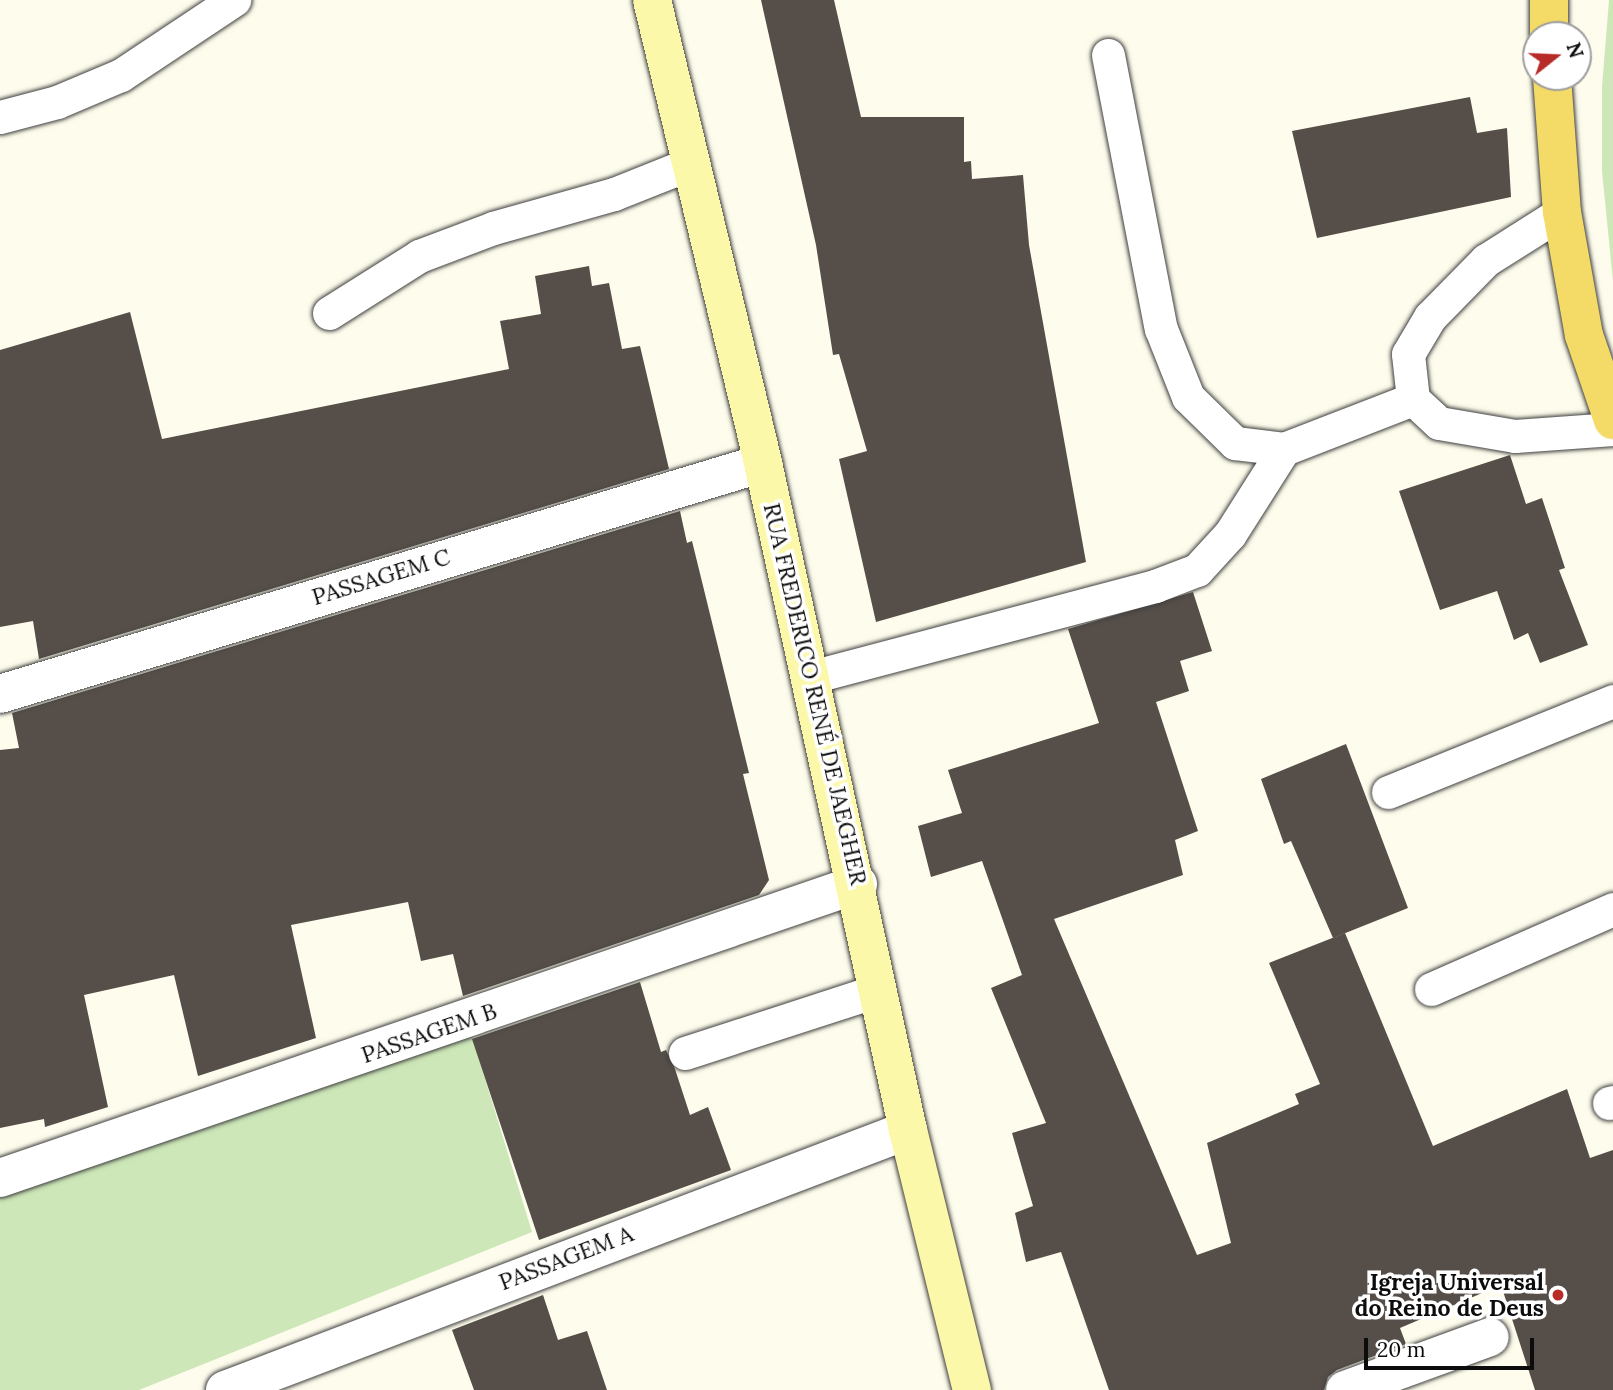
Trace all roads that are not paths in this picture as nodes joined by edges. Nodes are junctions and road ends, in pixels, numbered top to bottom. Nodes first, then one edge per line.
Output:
1 (234, 0) edge
2 (652, 0) edge
3 (1108, 55) dead end
4 (1553, 91) edge
5 (0, 117) edge
6 (692, 163) junction
7 (1562, 212) junction
8 (329, 313) dead end
9 (1413, 399) junction
10 (1613, 420) edge
11 (1613, 429) edge
12 (1284, 449) junction
13 (763, 463) junction
14 (811, 677) junction
15 (0, 694) edge
16 (1613, 701) edge
17 (1388, 792) dead end
18 (858, 884) junction
19 (1613, 909) edge
20 (1432, 989) dead end
21 (879, 990) junction
22 (685, 1053) dead end
23 (908, 1130) junction
24 (0, 1178) edge
25 (1490, 1337) dead end
26 (968, 1387) edge
27 (225, 1390) edge
28 (1345, 1390) edge

1 - 5 lane
2 - 6 main road, RUA FREDERICO RENÉ DE JAEGHER
3 - 12 lane
4 - 7 main road
6 - 8 lane
6 - 13 main road, RUA FREDERICO RENÉ DE JAEGHER
7 - 9 lane
7 - 10 main road
9 - 11 lane
9 - 12 lane
12 - 14 lane
13 - 14 main road, RUA FREDERICO RENÉ DE JAEGHER
13 - 15 street, PASSAGEM C
14 - 18 main road, RUA FREDERICO RENÉ DE JAEGHER
16 - 17 lane
18 - 21 main road, RUA FREDERICO RENÉ DE JAEGHER
18 - 24 street, PASSAGEM B
19 - 20 lane
21 - 22 lane
21 - 23 main road, RUA FREDERICO RENÉ DE JAEGHER
23 - 26 main road, RUA FREDERICO RENÉ DE JAEGHER
23 - 27 street, PASSAGEM A
25 - 28 street

